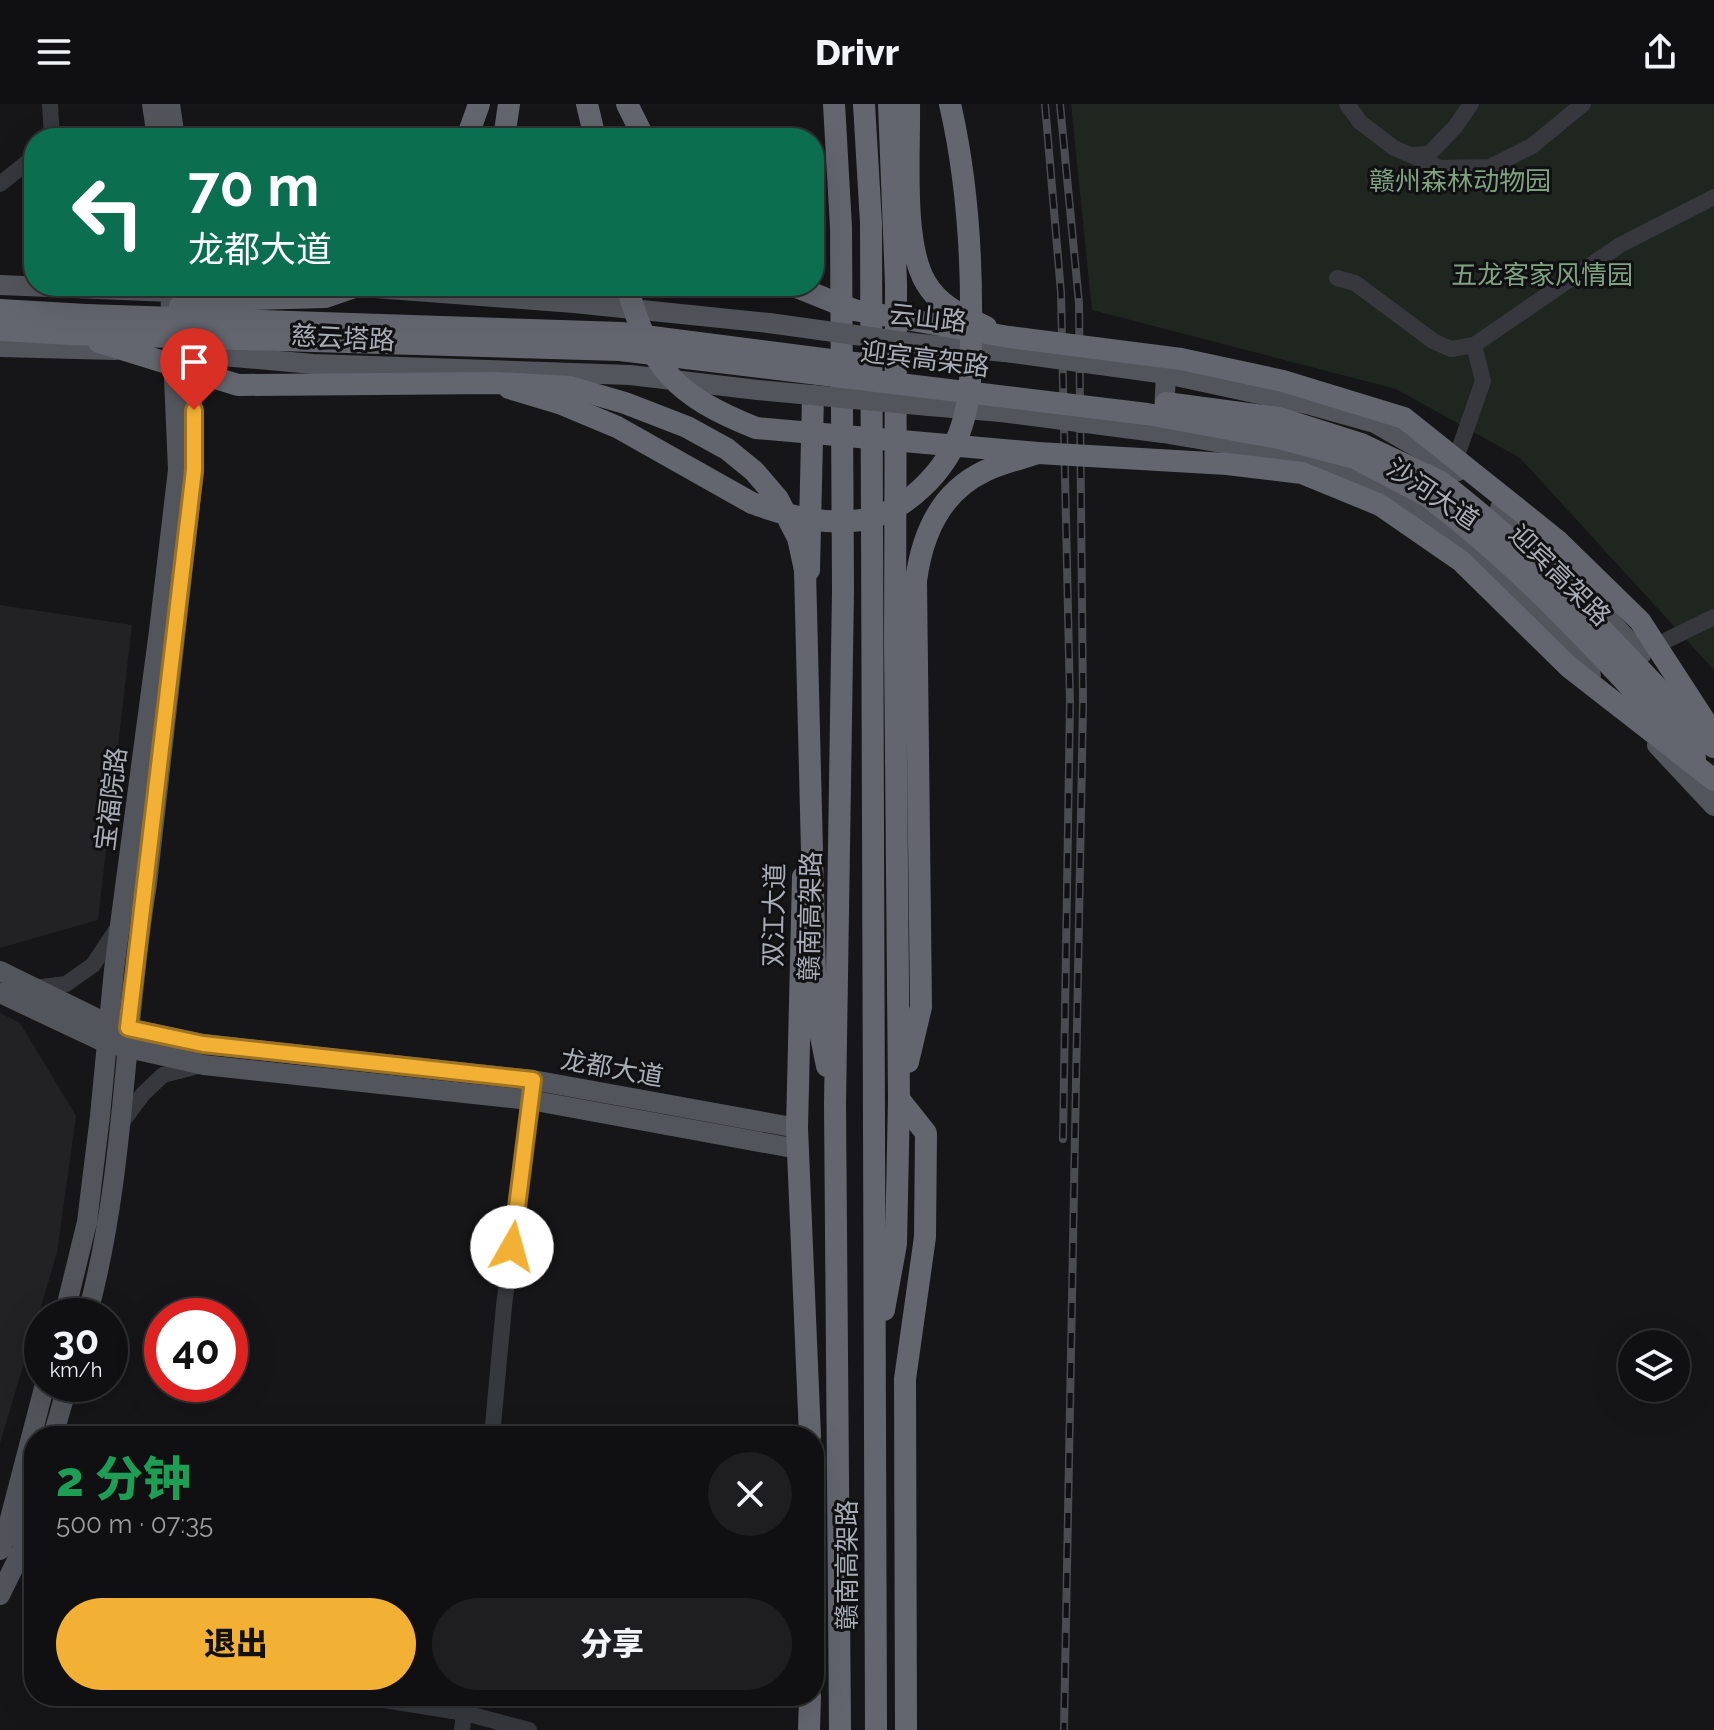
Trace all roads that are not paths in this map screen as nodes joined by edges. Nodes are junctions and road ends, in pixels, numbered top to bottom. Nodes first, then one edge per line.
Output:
1 (50, 104) edge
2 (152, 104) edge
3 (170, 104) edge
4 (479, 104) edge
5 (509, 104) edge
6 (587, 104) edge
7 (627, 104) edge
8 (834, 104) edge
9 (864, 104) edge
10 (889, 104) edge
11 (909, 104) edge
12 (950, 104) edge
13 (1347, 104) edge
14 (1471, 104) edge
15 (1583, 104) edge
16 (51, 128) edge
17 (156, 128) edge
18 (174, 128) edge
19 (471, 128) edge
20 (505, 128) edge
21 (593, 128) edge
22 (639, 128) edge
23 (1411, 155) junction
24 (24, 165) edge
25 (0, 184) edge
26 (1714, 197) edge
27 (1337, 278) dead end
28 (0, 285) edge
29 (24, 285) edge
30 (179, 296) edge
31 (264, 296) edge
32 (328, 296) edge
33 (469, 296) edge
34 (630, 296) edge
35 (819, 296) edge
36 (253, 299) junction
37 (0, 310) edge
38 (685, 314) junction
39 (86, 315) junction
40 (0, 330) edge
41 (71, 334) junction
42 (1007, 344) junction
43 (1474, 345) junction
44 (0, 347) edge
45 (181, 353) junction
46 (1166, 374) junction
47 (683, 382) junction
48 (497, 383) junction
49 (813, 396) junction
50 (1163, 433) junction
51 (1038, 453) junction
52 (1453, 467) junction
53 (1714, 617) edge
54 (1667, 640) dead end
55 (1714, 735) edge
56 (1714, 747) edge
57 (1714, 779) edge
58 (1714, 806) edge
59 (119, 924) junction
60 (0, 971) edge
61 (34, 988) junction
62 (0, 993) edge
63 (107, 1033) junction
64 (128, 1038) junction
65 (204, 1065) junction
66 (532, 1090) junction
67 (899, 1099) junction
68 (835, 1105) junction
69 (122, 1122) junction
70 (798, 1138) junction
71 (68, 1298) edge
72 (91, 1298) edge
73 (874, 1366) junction
74 (41, 1402) edge
75 (63, 1402) edge
76 (36, 1426) edge
77 (56, 1426) edge
78 (493, 1426) edge
79 (810, 1426) edge
80 (24, 1488) edge
81 (24, 1525) edge
82 (12, 1547) edge
83 (0, 1595) edge
84 (421, 1706) edge
85 (810, 1706) edge
86 (464, 1713) edge
87 (529, 1730) edge
88 (809, 1730) edge
89 (840, 1730) edge
90 (876, 1730) edge
91 (906, 1730) edge

1 - 16 street
2 - 17 main road
3 - 18 main road
4 - 19 highway
5 - 20 highway
6 - 21 highway
7 - 22 highway
8 - 68 highway, 赣南高架路
9 - 73 highway, 赣南高架路
10 - 67 highway
11 - 42 highway, bridge
12 - 48 highway, bridge
13 - 23 street
14 - 23 street
15 - 23 street
24 - 25 street
26 - 43 street
27 - 43 street
28 - 29 main road
30 - 45 main road, 宝福院路
31 - 36 highway, bridge
32 - 36 highway, bridge
33 - 38 main road, 慈云塔路
34 - 51 highway, bridge
35 - 42 highway, bridge
36 - 39 highway, bridge
37 - 39 highway, 迎宾高架路
38 - 42 main road, 云山路, bridge
38 - 47 main road
39 - 56 highway, 迎宾高架路, bridge
40 - 41 highway, 迎宾高架路
41 - 48 highway, bridge
41 - 57 highway, 迎宾高架路, bridge
42 - 46 main road, 云山路, bridge
42 - 55 highway, bridge
43 - 52 street
44 - 45 main road, 慈云塔路
45 - 47 main road, 慈云塔路
45 - 59 main road, 宝福院路
45 - 64 main road, 宝福院路
46 - 50 main road
46 - 52 main road, 沙河大道
47 - 49 main road, bridge
48 - 68 highway, bridge
49 - 50 main road, 沙河大道, bridge
49 - 70 highway, 双江大道
50 - 58 main road, 沙河大道
51 - 57 highway, bridge
51 - 67 highway
52 - 55 main road, 沙河大道
53 - 54 street
59 - 61 street
59 - 63 main road, 宝福院路
60 - 61 main road, 龙都大道
61 - 63 main road, 龙都大道
62 - 63 main road, 龙都大道
63 - 64 main road, 龙都大道
63 - 71 main road, 宝福院路
64 - 65 main road, 龙都大道
64 - 66 main road, 龙都大道
64 - 69 main road, 宝福院路
65 - 66 main road, 龙都大道
65 - 69 street
66 - 70 main road, 龙都大道
66 - 78 street
67 - 73 highway
67 - 91 highway
68 - 89 highway, 赣南高架路
69 - 72 main road, 宝福院路
70 - 79 highway, 双江大道
73 - 90 highway, 赣南高架路
74 - 76 main road
75 - 77 main road
80 - 82 main road
81 - 82 main road
82 - 83 main road
84 - 86 street
85 - 88 highway
86 - 87 street

